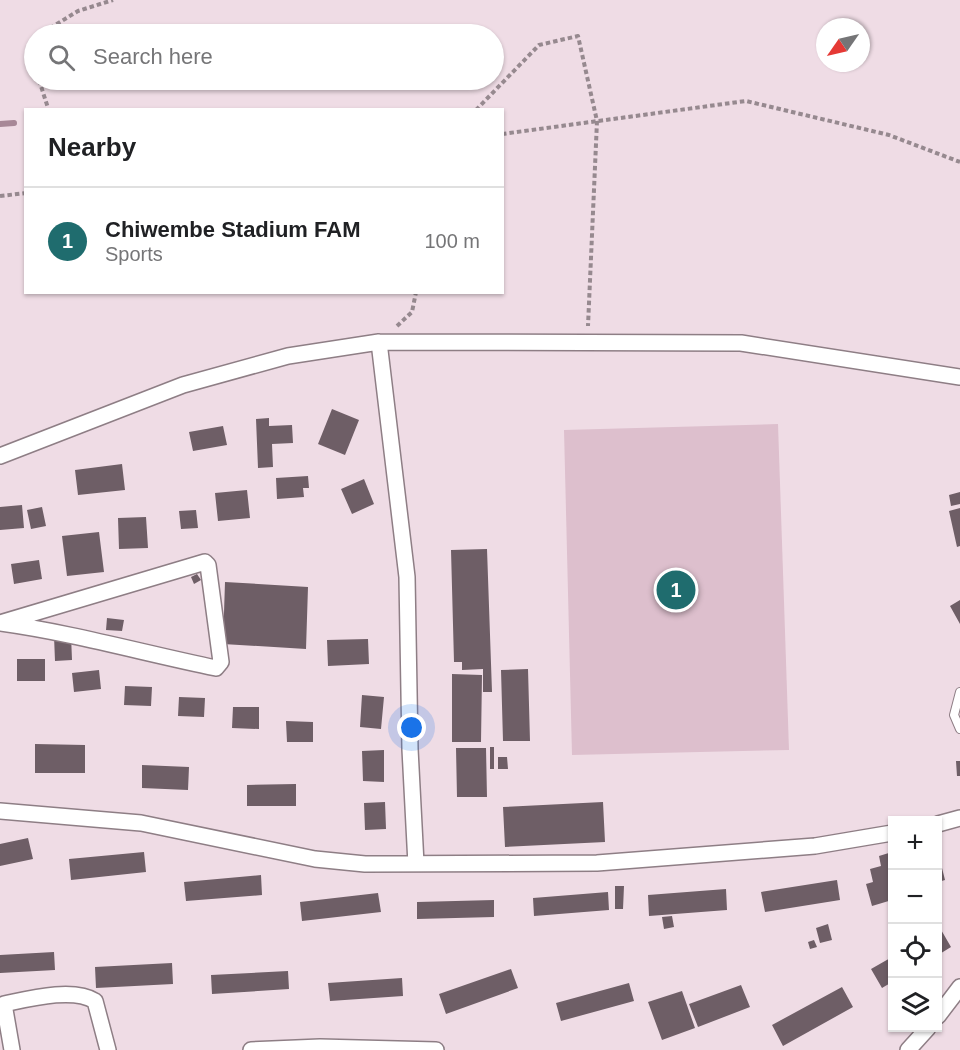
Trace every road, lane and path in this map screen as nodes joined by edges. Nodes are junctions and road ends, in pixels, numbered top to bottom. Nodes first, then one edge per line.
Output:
1 (113, 0) edge
2 (57, 24) edge
3 (504, 81) edge
4 (42, 90) edge
5 (495, 90) edge
6 (48, 108) edge
7 (478, 108) edge
8 (597, 121) junction
9 (504, 134) edge
10 (960, 162) edge
11 (24, 193) edge
12 (0, 196) edge
13 (416, 294) edge
14 (379, 342) junction
15 (587, 342) junction
16 (960, 377) edge
17 (0, 456) edge
18 (0, 623) edge
19 (960, 692) edge
20 (960, 729) edge
21 (0, 811) edge
22 (960, 818) edge
23 (942, 823) edge
24 (888, 834) edge
25 (416, 864) junction
26 (960, 987) edge
27 (2, 1004) edge
28 (942, 1011) edge
29 (924, 1032) edge
30 (12, 1050) edge
31 (108, 1050) edge
32 (251, 1050) edge
33 (436, 1050) edge
34 (908, 1050) edge

1 - 2 path
3 - 8 path
4 - 6 path
5 - 7 path
8 - 9 path
8 - 10 path
8 - 15 path
11 - 12 path
13 - 14 path
14 - 15 street
14 - 17 street
14 - 25 street
15 - 16 street
18 - 18 street
19 - 20 lane
21 - 25 street
22 - 23 street
24 - 25 street
26 - 28 street
27 - 30 street
27 - 31 street
29 - 34 street
32 - 33 street

